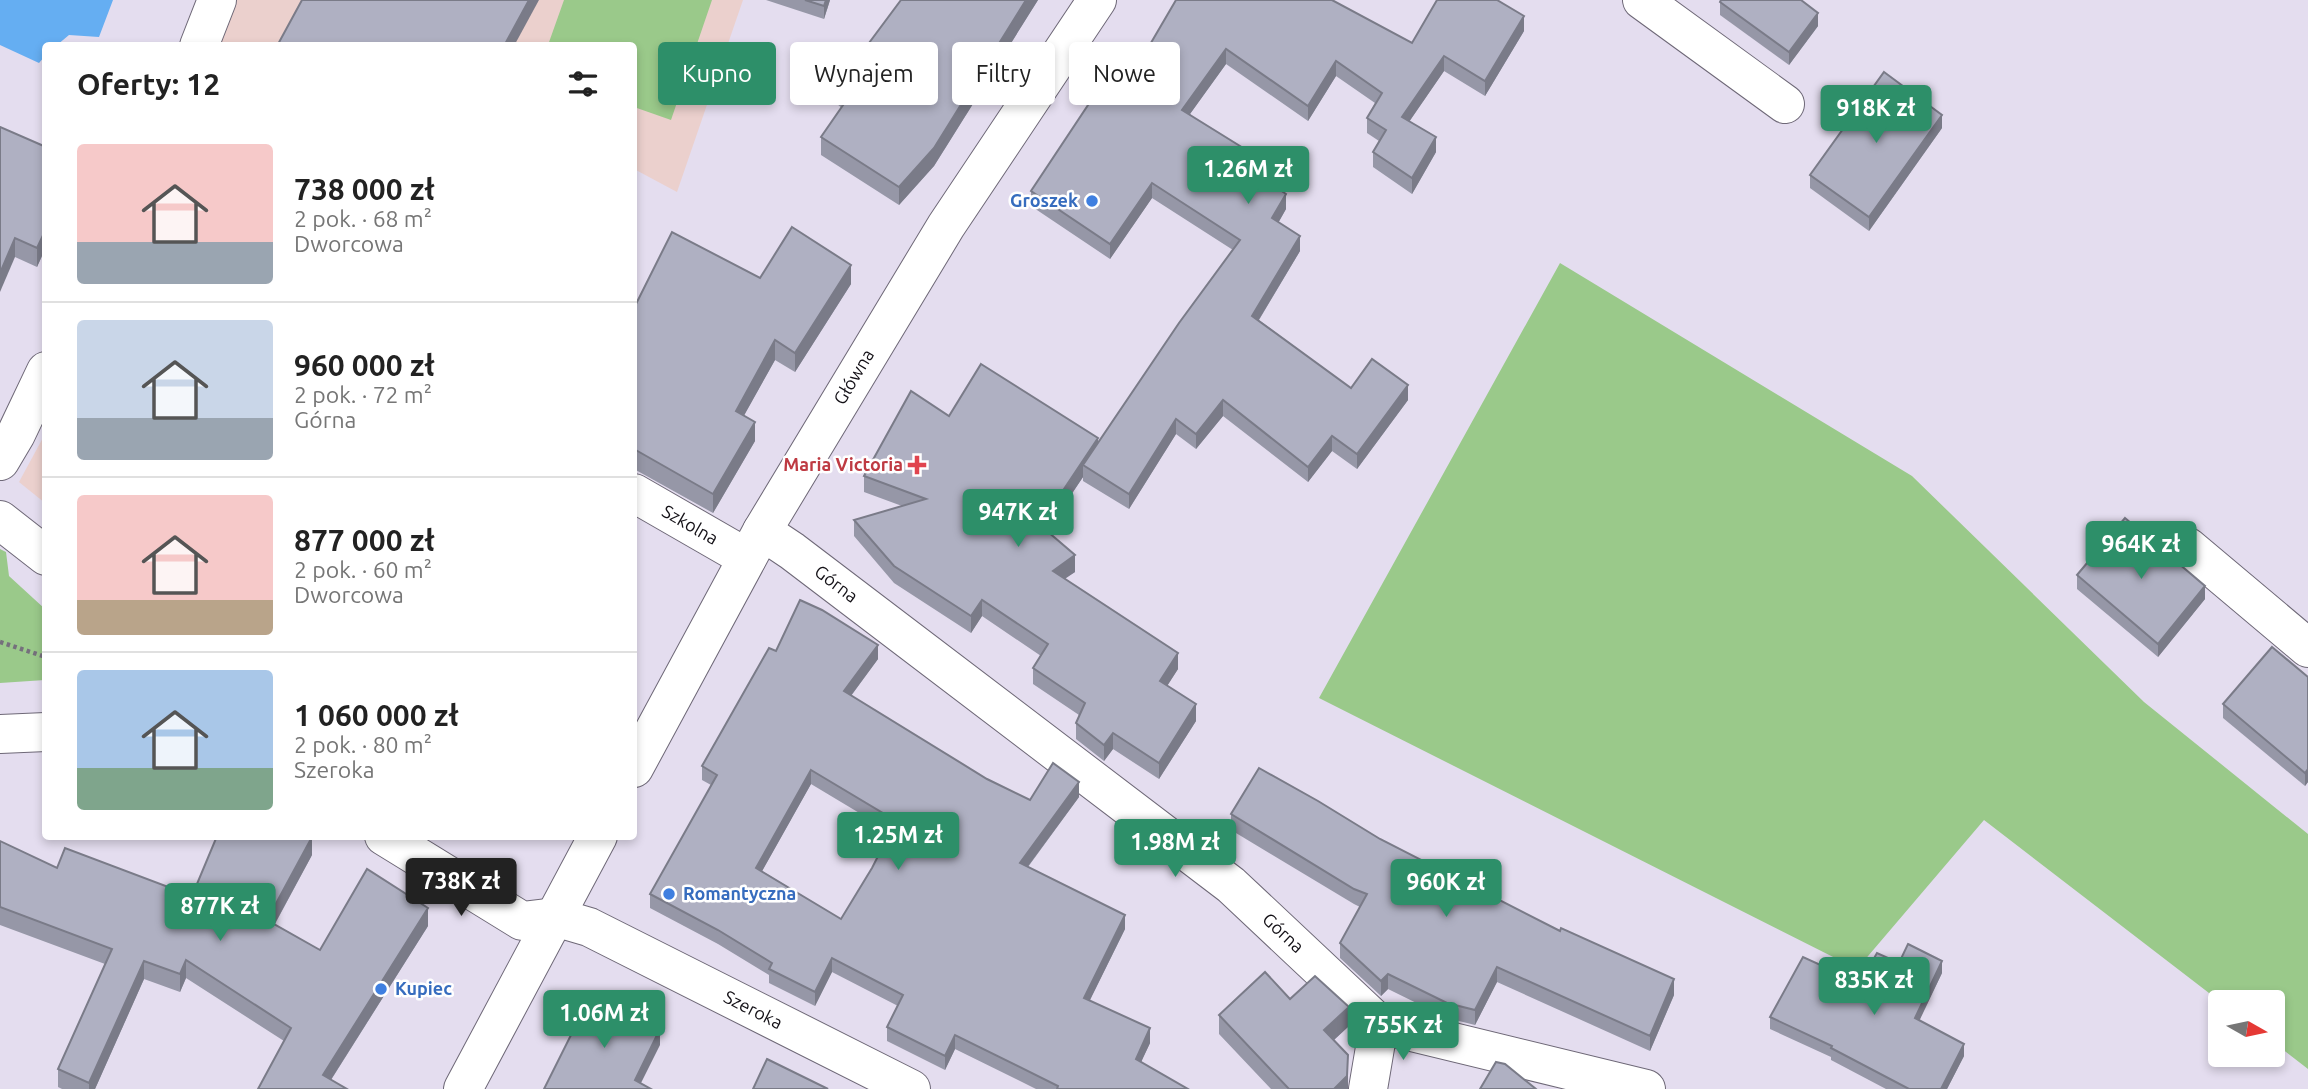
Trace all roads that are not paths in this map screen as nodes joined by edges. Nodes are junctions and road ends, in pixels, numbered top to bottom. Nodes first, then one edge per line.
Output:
1 (217, 0) edge
2 (1097, 0) edge
3 (1642, 0) edge
4 (201, 42) edge
5 (1785, 104) dead end
6 (42, 379) edge
7 (0, 461) edge
8 (637, 494) edge
9 (0, 520) edge
10 (754, 545) junction
11 (2188, 547) dead end
12 (42, 553) edge
13 (2308, 648) edge
14 (42, 732) edge
15 (0, 734) edge
16 (637, 762) edge
17 (390, 840) edge
18 (596, 840) edge
19 (555, 916) junction
20 (1379, 1024) junction
21 (463, 1089) edge
22 (911, 1089) edge
23 (1368, 1089) edge
24 (1646, 1089) edge

1 - 4 street
2 - 10 street, Główna
3 - 5 street
6 - 7 street
8 - 10 street, Szkolna
9 - 12 street
10 - 16 street, Główna
10 - 20 street, Górna
11 - 13 street
14 - 15 street
17 - 19 street
18 - 19 street
19 - 21 street
19 - 22 street, Szeroka
20 - 23 street
20 - 24 street, Górna

